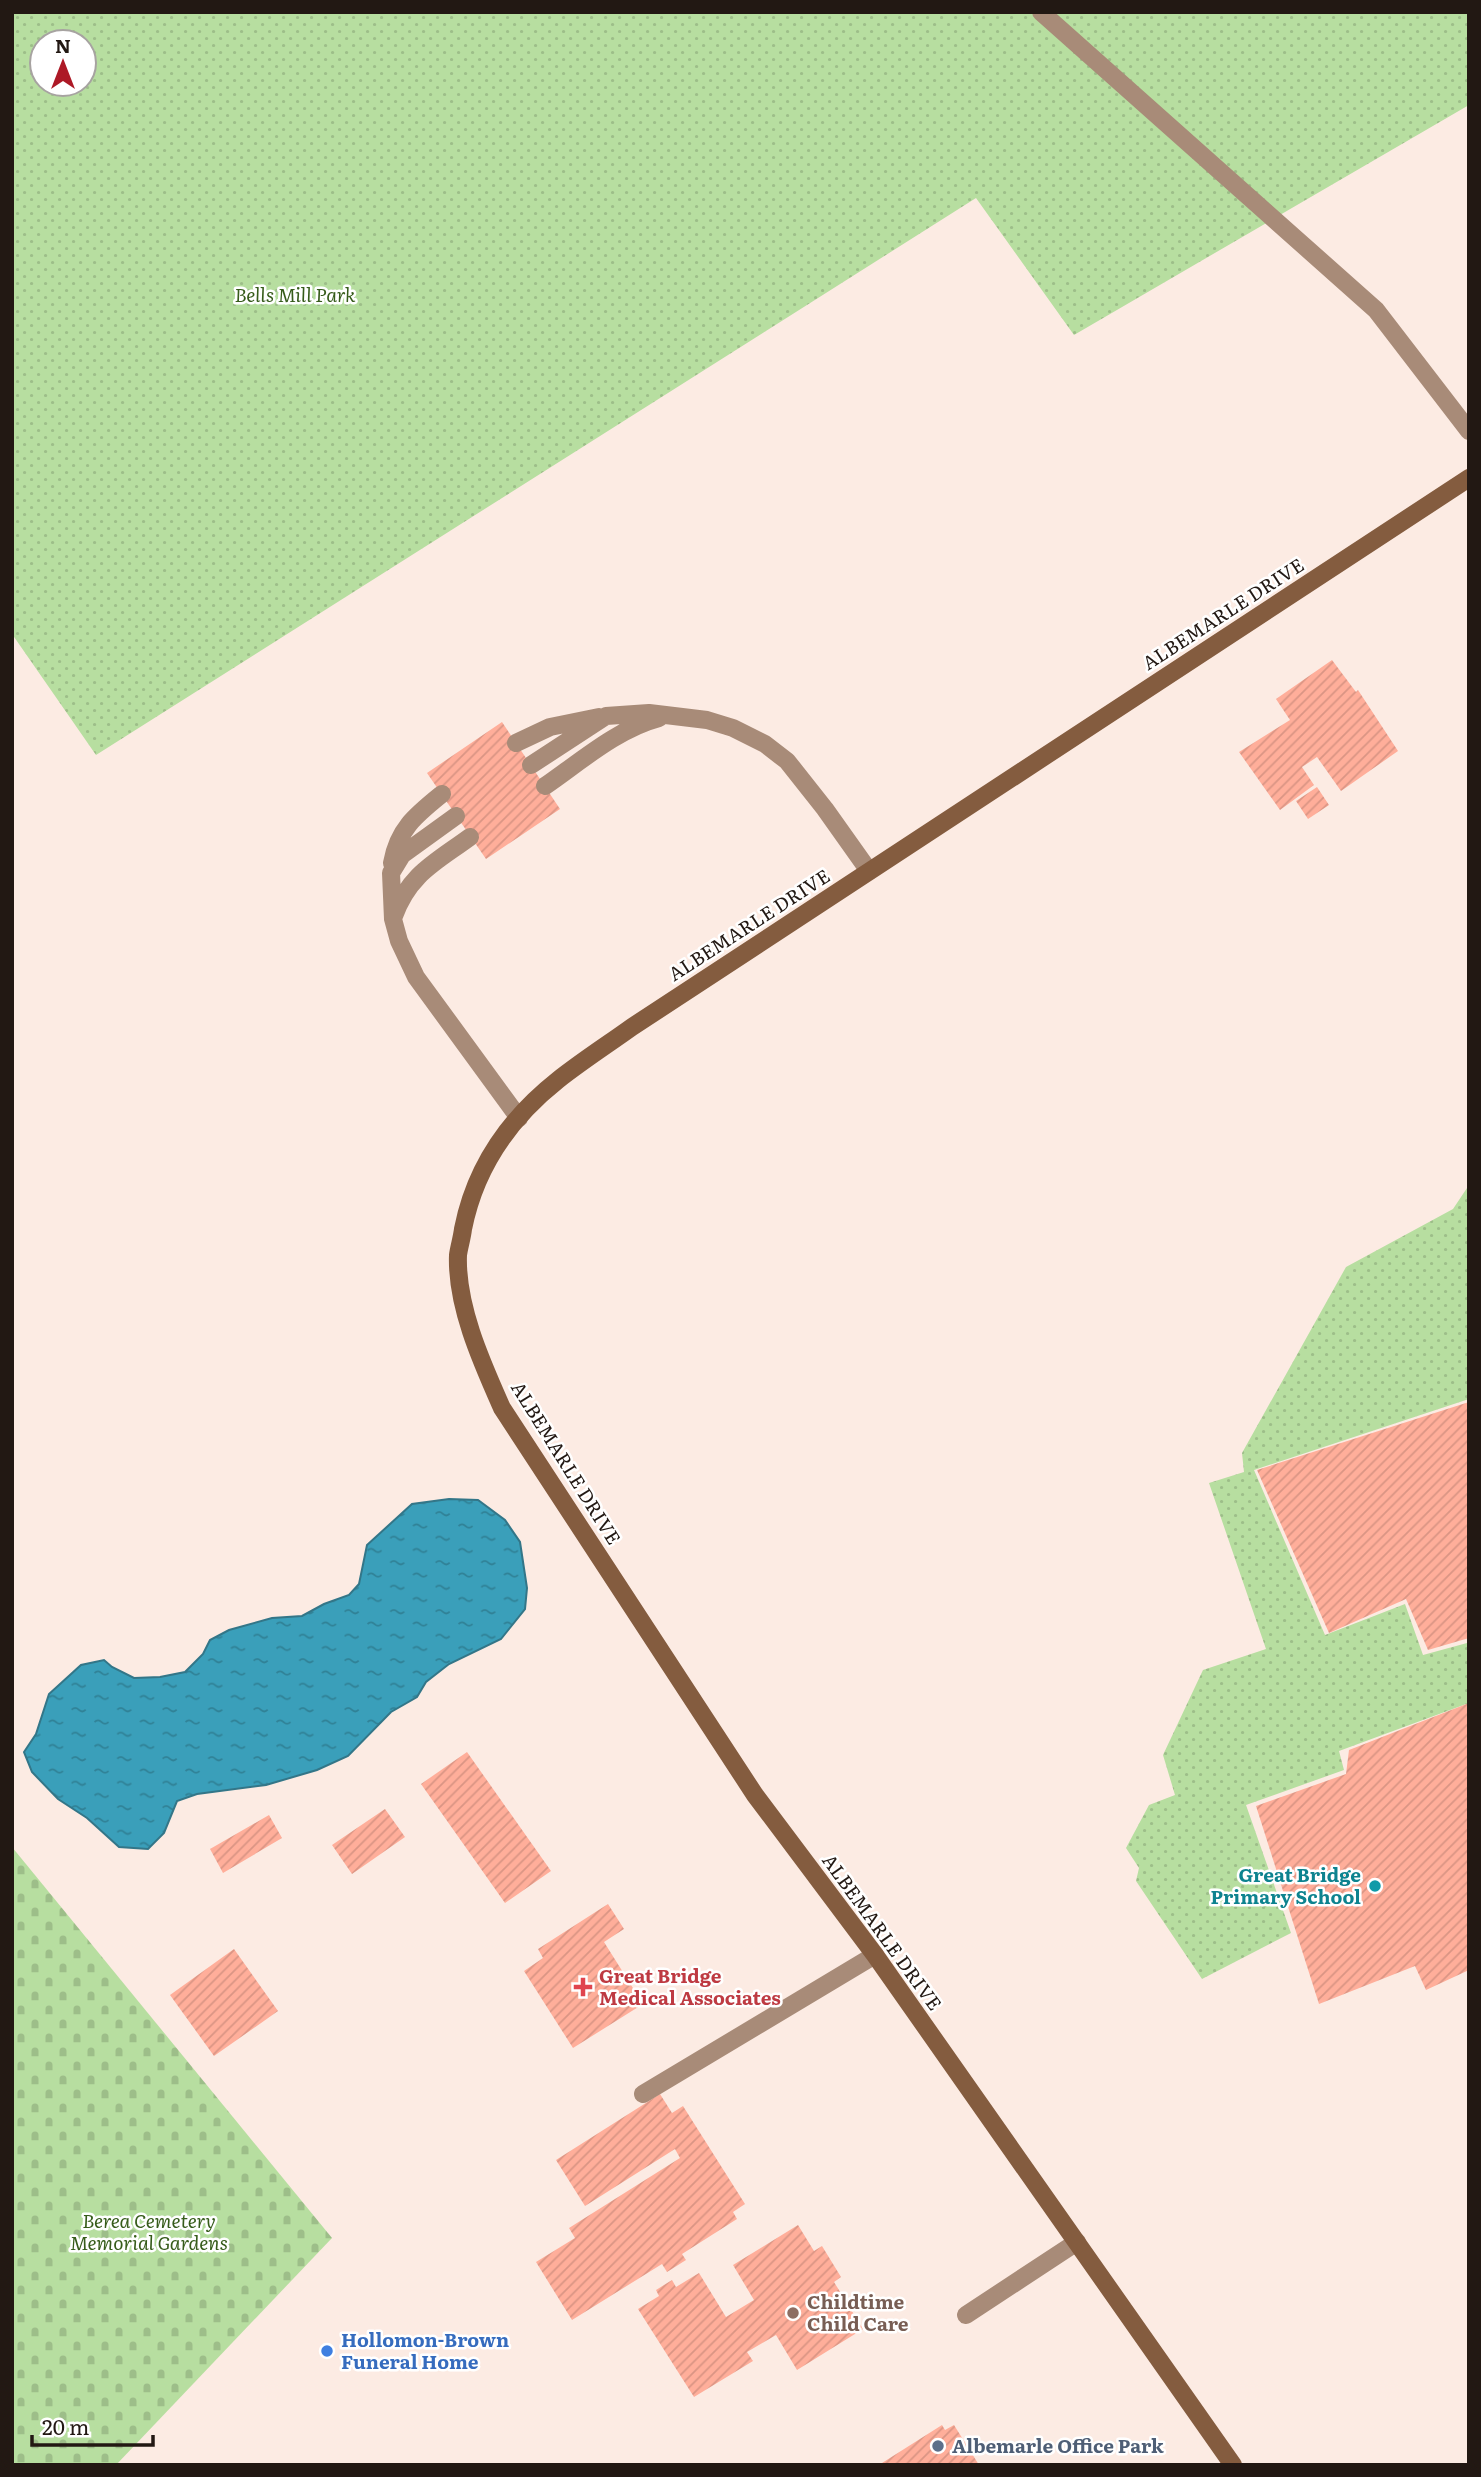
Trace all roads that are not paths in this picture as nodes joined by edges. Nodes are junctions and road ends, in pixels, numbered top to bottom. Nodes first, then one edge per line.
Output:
1 (1041, 12) edge
2 (1469, 431) edge
3 (1469, 478) edge
4 (673, 714) junction
5 (606, 716) junction
6 (516, 744) dead end
7 (531, 765) dead end
8 (545, 786) dead end
9 (442, 794) dead end
10 (456, 816) dead end
11 (470, 837) dead end
12 (869, 871) junction
13 (391, 873) junction
14 (393, 919) junction
15 (519, 1118) junction
16 (875, 1955) junction
17 (643, 2094) dead end
18 (1077, 2242) junction
19 (966, 2315) dead end
20 (1233, 2465) edge

1 - 2 lane
3 - 12 street, ALBEMARLE DRIVE
4 - 5 lane
4 - 8 lane
4 - 12 lane
5 - 6 lane
5 - 7 lane
9 - 13 lane
10 - 13 lane
11 - 14 lane
12 - 15 street, ALBEMARLE DRIVE
13 - 14 lane
14 - 15 lane
15 - 16 street, ALBEMARLE DRIVE
16 - 17 lane
16 - 18 street, ALBEMARLE DRIVE
18 - 19 lane
18 - 20 street, ALBEMARLE DRIVE

